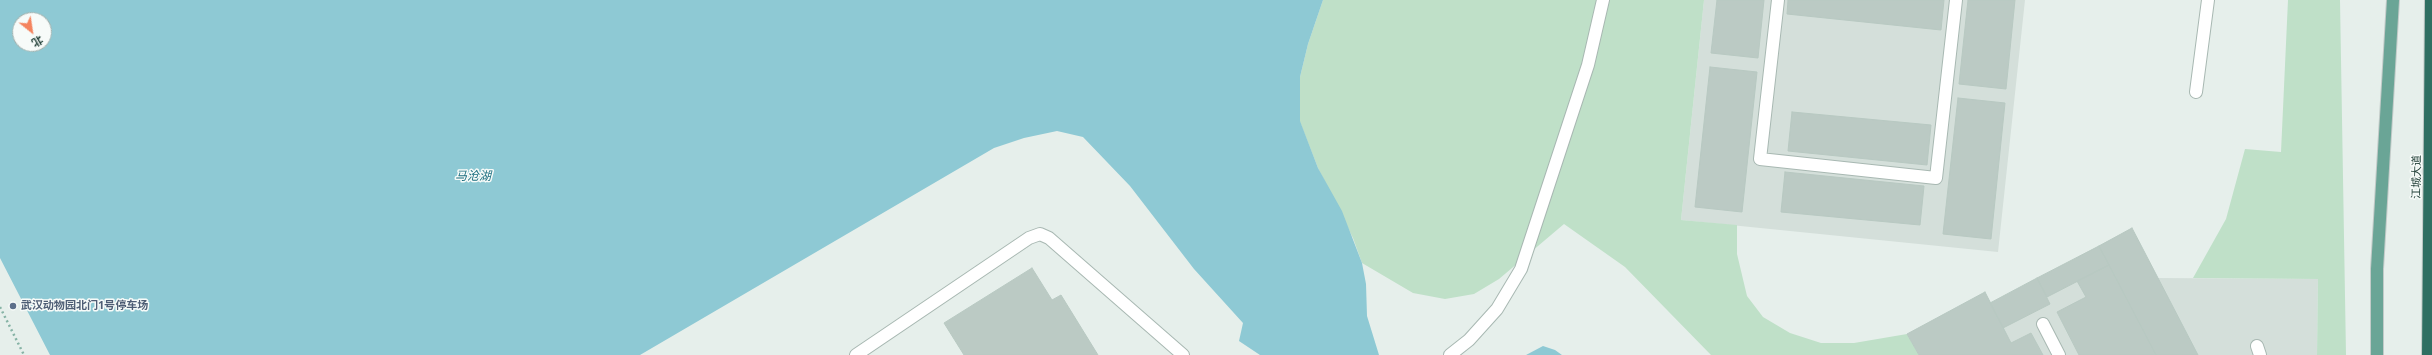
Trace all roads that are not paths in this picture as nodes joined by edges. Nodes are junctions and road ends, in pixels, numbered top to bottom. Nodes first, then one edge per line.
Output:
1 (1603, 0) edge
2 (1778, 0) edge
3 (1956, 0) edge
4 (2208, 0) edge
5 (2393, 0) edge
6 (2431, 0) edge
7 (2196, 92) dead end
8 (2042, 324) dead end
9 (856, 355) edge
10 (1184, 355) edge
11 (1450, 355) edge
12 (2059, 355) edge
13 (2377, 355) edge
14 (2428, 355) edge

1 - 11 lane
2 - 3 lane
4 - 7 lane
5 - 13 main road
6 - 14 highway, 江城大道
8 - 12 lane
9 - 10 lane

